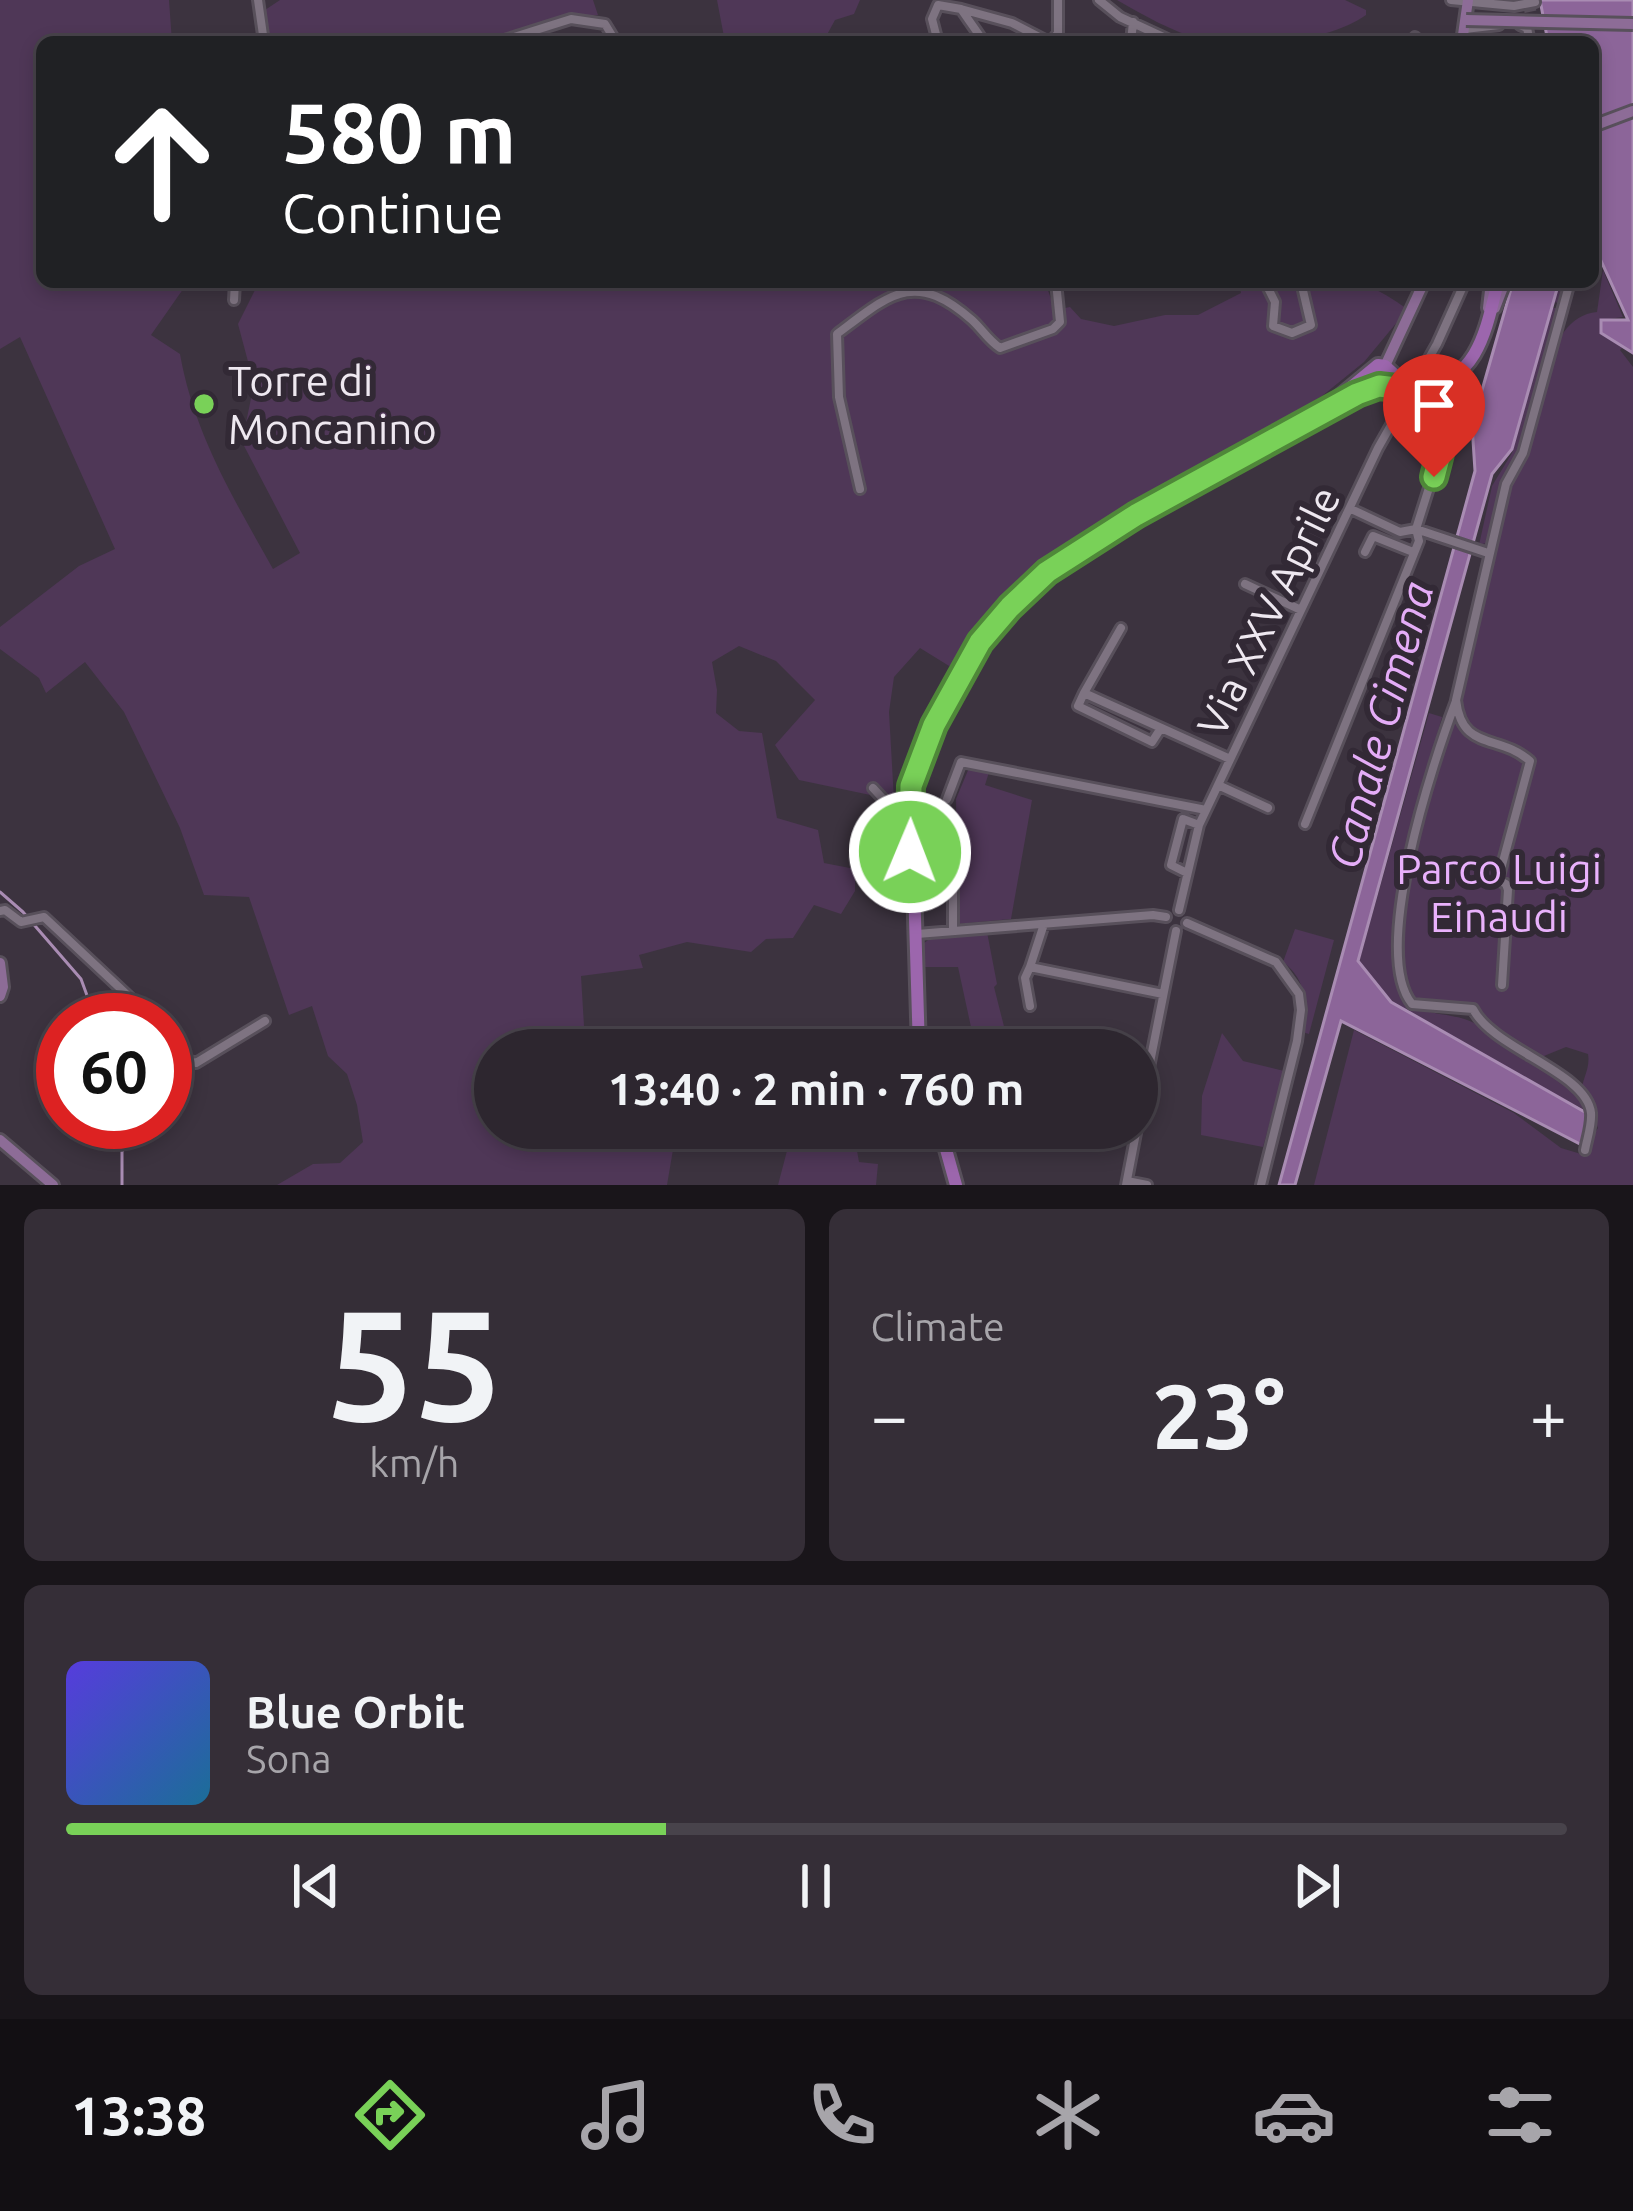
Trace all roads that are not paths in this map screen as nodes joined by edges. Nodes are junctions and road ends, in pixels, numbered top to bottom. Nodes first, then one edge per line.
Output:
1 (258, 0) edge
2 (1058, 0) edge
3 (1099, 0) edge
4 (1451, 0) edge
5 (1529, 2) edge
6 (961, 9) junction
7 (1468, 18) edge
8 (1133, 22) junction
9 (1633, 24) edge
10 (263, 36) edge
11 (517, 36) edge
12 (612, 36) edge
13 (936, 36) edge
14 (979, 36) edge
15 (1038, 36) edge
16 (1055, 36) edge
17 (1132, 36) edge
18 (1162, 36) edge
19 (1529, 36) edge
20 (1633, 111) edge
21 (1599, 122) edge
22 (234, 288) edge
23 (1057, 288) edge
24 (1268, 288) edge
25 (1303, 288) edge
26 (1422, 288) edge
27 (1462, 288) edge
28 (1496, 288) edge
29 (1568, 288) edge
30 (233, 300) dead end
31 (1388, 379) junction
32 (1451, 379) junction
33 (1425, 388) junction
34 (1324, 411) junction
35 (1445, 418) junction
36 (860, 489) dead end
37 (1351, 509) junction
38 (1416, 529) junction
39 (1366, 552) dead end
40 (1413, 552) junction
41 (1488, 554) junction
42 (1245, 584) dead end
43 (1301, 610) junction
44 (1121, 628) dead end
45 (1084, 693) junction
46 (1456, 700) junction
47 (1123, 711) junction
48 (1116, 725) junction
49 (1161, 728) junction
50 (1230, 759) junction
51 (1218, 785) junction
52 (873, 788) dead end
53 (947, 799) dead end
54 (1268, 808) dead end
55 (1206, 810) junction
56 (1305, 824) dead end
57 (1199, 825) junction
58 (910, 828) junction
59 (953, 862) dead end
60 (1187, 873) junction
61 (0, 910) edge
62 (1179, 910) junction
63 (1166, 917) junction
64 (1187, 923) junction
65 (1044, 924) junction
66 (953, 931) junction
67 (1176, 931) junction
68 (913, 934) junction
69 (1173, 946) junction
70 (1189, 949) dead end
71 (0, 963) edge
72 (1030, 968) junction
73 (1502, 986) dead end
74 (125, 993) edge
75 (1163, 994) junction
76 (0, 995) edge
77 (1030, 1006) dead end
78 (265, 1021) dead end
79 (918, 1029) edge
80 (1156, 1029) edge
81 (192, 1062) edge
82 (0, 1140) edge
83 (946, 1149) edge
84 (1133, 1149) edge
85 (1585, 1150) dead end
86 (1127, 1183) edge
87 (53, 1185) edge
88 (956, 1185) edge
89 (1147, 1185) edge
90 (1261, 1185) edge

1 - 10 street
2 - 16 street
3 - 8 street
4 - 7 street
5 - 7 street
6 - 13 street
6 - 14 street
6 - 15 street
7 - 9 street, bridge
7 - 19 street
8 - 17 street
8 - 18 street
11 - 12 street
20 - 21 street
22 - 30 street
23 - 36 street
24 - 25 street
26 - 31 street
27 - 37 street, Via XXV Aprile
28 - 32 main road
29 - 41 street
31 - 33 main road, bridge
31 - 34 main road
31 - 34 main road
32 - 33 main road
32 - 35 street
33 - 35 street
34 - 58 main road
35 - 38 street
37 - 38 street
37 - 43 street, Via XXV Aprile
38 - 40 street
38 - 41 street
39 - 40 street
40 - 56 street
41 - 46 street
42 - 43 street
43 - 50 street, Via XXV Aprile
44 - 45 street
45 - 47 street
45 - 48 street
46 - 73 street
46 - 85 street
47 - 48 street
47 - 49 street
48 - 49 street
49 - 50 street
50 - 51 street, Via XXV Aprile
51 - 54 street
51 - 55 street, Via XXV Aprile
52 - 58 street
53 - 55 street
55 - 57 street, Via XXV Aprile
57 - 60 street, Via XXV Aprile
57 - 60 street
58 - 68 main road
59 - 66 street
60 - 62 street, Via XXV Aprile
61 - 74 street
62 - 63 street
62 - 64 street
63 - 65 street
63 - 67 street
64 - 67 street
64 - 90 street
65 - 66 street
65 - 72 street
66 - 68 street
67 - 69 street
68 - 79 main road
69 - 70 street
69 - 75 street
71 - 76 street
72 - 75 street
72 - 77 street
75 - 80 street
78 - 81 street
82 - 87 street
83 - 88 main road
84 - 86 street
86 - 89 street

